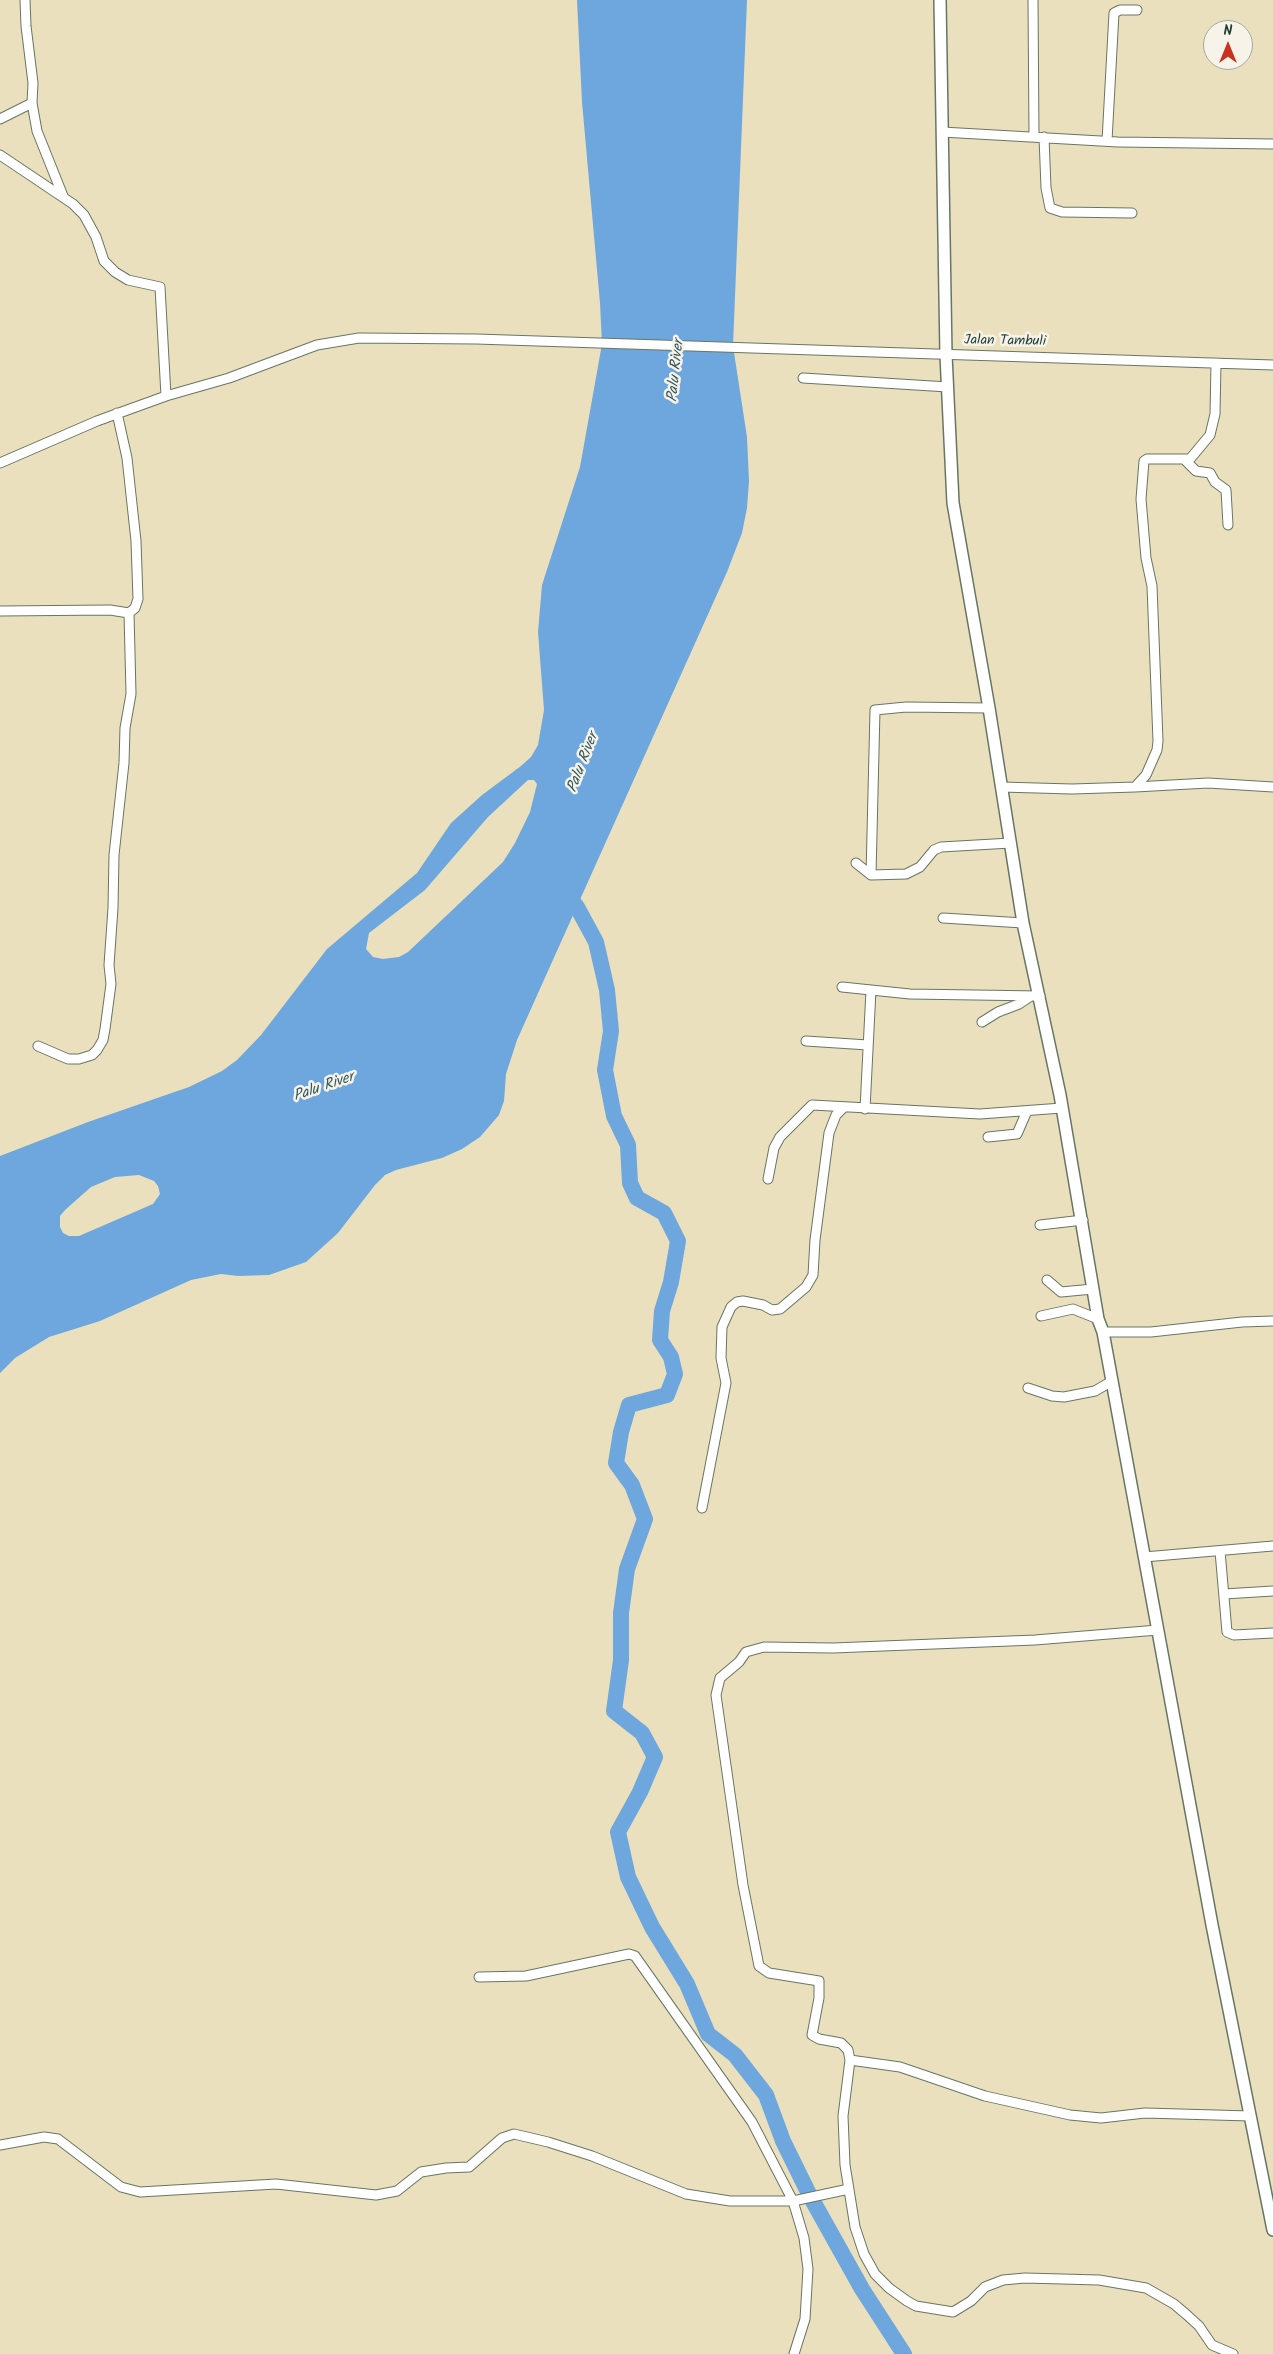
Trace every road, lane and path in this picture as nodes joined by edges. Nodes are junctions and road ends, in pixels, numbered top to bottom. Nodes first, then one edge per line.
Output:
1 (26, 0) edge
2 (940, 0) edge
3 (1033, 0) edge
4 (1137, 10) dead end
5 (32, 103) junction
6 (0, 119) edge
7 (942, 132) junction
8 (1034, 136) junction
9 (1044, 137) junction
10 (1107, 141) junction
11 (1273, 144) edge
12 (0, 155) edge
13 (63, 196) junction
14 (1132, 213) dead end
15 (946, 355) junction
16 (1216, 363) junction
17 (1273, 365) edge
18 (803, 378) dead end
19 (948, 387) junction
20 (166, 396) junction
21 (117, 413) junction
22 (1185, 460) junction
23 (0, 463) edge
24 (1228, 525) dead end
25 (0, 611) edge
26 (129, 613) junction
27 (989, 708) junction
28 (1001, 787) junction
29 (1135, 787) junction
30 (1273, 787) edge
31 (1011, 844) junction
32 (856, 863) dead end
33 (871, 875) junction
34 (943, 918) dead end
35 (1023, 923) junction
36 (842, 987) dead end
37 (871, 990) junction
38 (1035, 996) junction
39 (982, 1022) dead end
40 (806, 1041) dead end
41 (868, 1045) junction
42 (38, 1046) dead end
43 (844, 1107) junction
44 (1062, 1108) junction
45 (865, 1109) junction
46 (1027, 1110) junction
47 (988, 1137) dead end
48 (768, 1178) dead end
49 (1083, 1220) junction
50 (1040, 1225) dead end
51 (1047, 1280) dead end
52 (1093, 1288) junction
53 (1041, 1316) dead end
54 (1098, 1319) junction
55 (1273, 1321) edge
56 (1103, 1332) junction
57 (1112, 1382) junction
58 (1028, 1388) dead end
59 (702, 1508) dead end
60 (1273, 1546) edge
61 (1220, 1551) junction
62 (1144, 1556) junction
63 (1273, 1591) edge
64 (1224, 1594) junction
65 (1158, 1630) junction
66 (1273, 1633) edge
67 (479, 1977) dead end
68 (850, 2060) junction
69 (1250, 2116) junction
70 (0, 2145) edge
71 (848, 2189) junction
72 (793, 2200) junction
73 (1273, 2230) edge
74 (794, 2354) edge
75 (1233, 2354) edge

1 - 5 street
2 - 7 main road
3 - 8 street
4 - 10 street
5 - 6 street
5 - 13 street
7 - 8 street
7 - 15 main road
8 - 9 street
9 - 10 street
9 - 14 street
10 - 11 street
12 - 13 street
13 - 20 street
15 - 16 street, Jalan Tambuli
15 - 19 main road
15 - 20 street, Jalan Tambuli
16 - 17 street, Jalan Tambuli
16 - 22 street
18 - 19 street
19 - 27 main road
20 - 21 street, Jalan Tambuli
21 - 23 street, Jalan Tambuli
21 - 26 street
22 - 24 street
22 - 29 street
25 - 26 street
26 - 42 street
27 - 28 main road
27 - 33 street
28 - 29 street
28 - 31 main road
29 - 30 street
31 - 33 street
31 - 35 main road
32 - 33 street
34 - 35 street
35 - 38 main road
36 - 37 street
37 - 38 street
37 - 41 street
38 - 39 street
38 - 44 main road
40 - 41 street
41 - 45 street
43 - 45 street
43 - 48 street
43 - 59 street
44 - 46 street
44 - 49 main road
45 - 46 street
46 - 47 street
49 - 50 street
49 - 52 main road
51 - 52 street
52 - 54 main road
53 - 54 street
54 - 56 main road
55 - 56 street
56 - 57 main road
57 - 58 street
57 - 62 main road
60 - 61 street
61 - 62 street
61 - 64 street
62 - 65 main road
63 - 64 street
64 - 66 street
65 - 68 street
65 - 69 main road
67 - 72 street
68 - 69 street
68 - 71 street
69 - 73 main road
70 - 72 street
71 - 72 street
71 - 75 street
72 - 74 street

